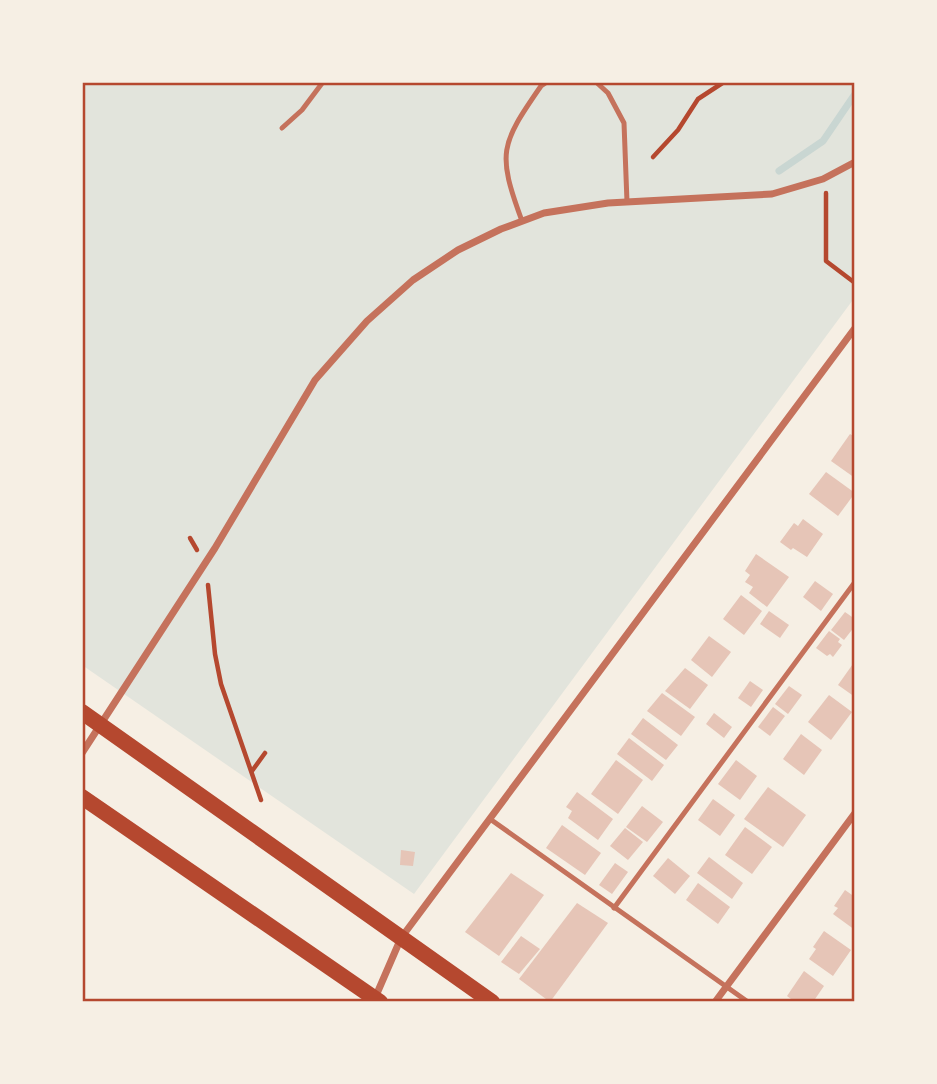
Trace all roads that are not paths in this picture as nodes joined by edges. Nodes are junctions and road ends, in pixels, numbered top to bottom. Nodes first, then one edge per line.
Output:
1 (323, 82) edge
2 (547, 82) edge
3 (596, 82) edge
4 (282, 128) dead end
5 (855, 162) edge
6 (627, 202) junction
7 (522, 221) junction
8 (855, 328) edge
9 (855, 582) edge
10 (82, 712) edge
11 (101, 725) junction
12 (82, 752) edge
13 (82, 797) edge
14 (855, 813) edge
15 (490, 819) junction
16 (614, 908) junction
17 (401, 938) junction
18 (726, 986) junction
19 (376, 1001) edge
20 (492, 1002) edge
21 (715, 1002) edge
22 (748, 1002) edge

1 - 4 lane
2 - 7 lane
3 - 6 lane
5 - 6 street
6 - 7 street
7 - 11 street
8 - 15 street
9 - 16 lane
10 - 11 main road
11 - 12 street
11 - 17 main road
13 - 19 main road
14 - 18 street
15 - 16 lane
15 - 17 street
16 - 18 lane
17 - 19 street
17 - 20 main road
18 - 21 street
18 - 22 lane

